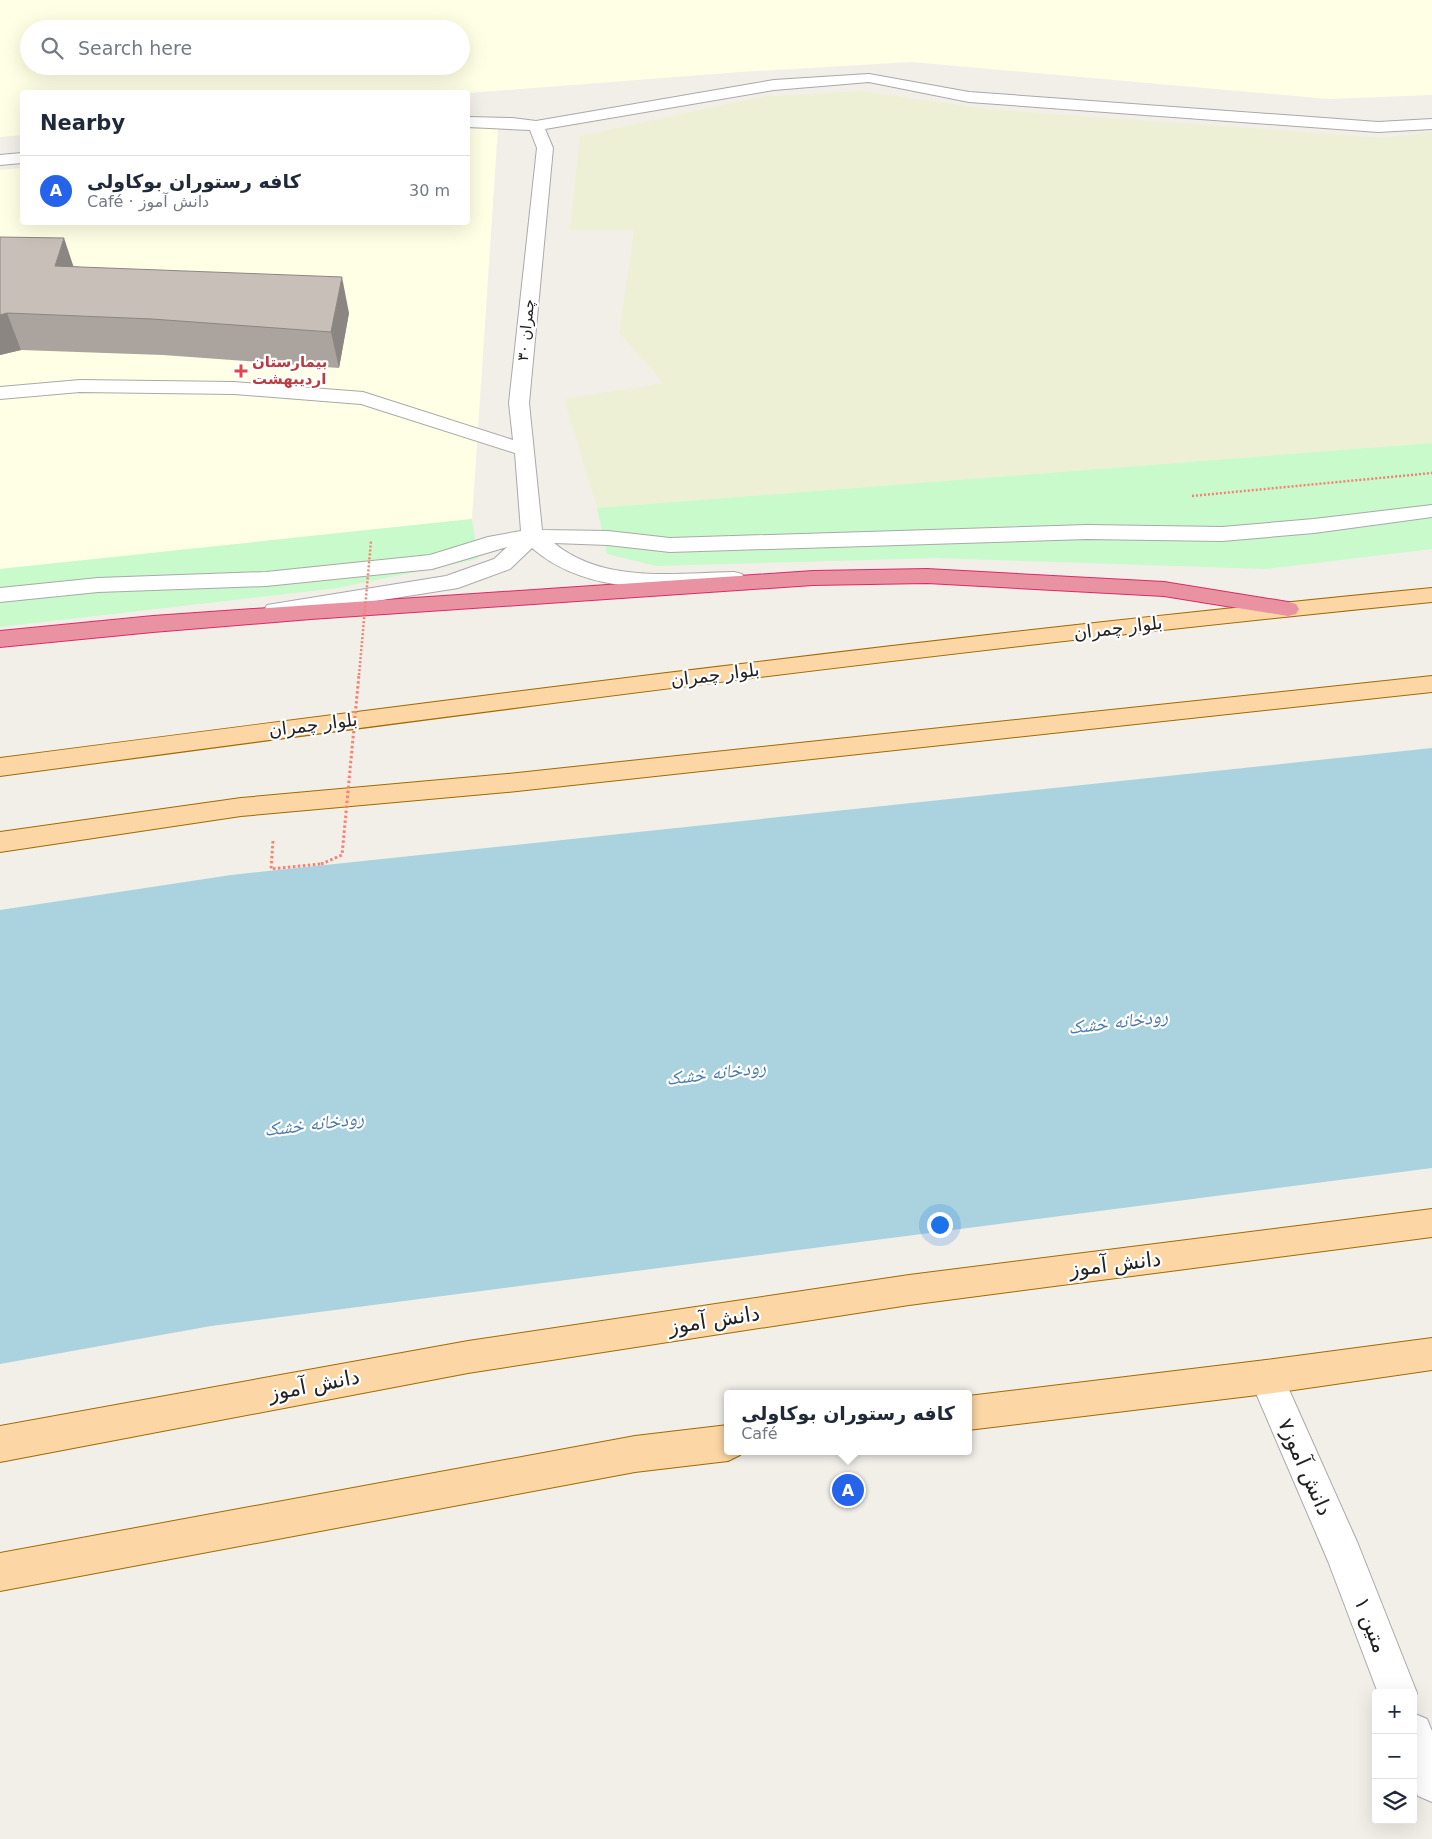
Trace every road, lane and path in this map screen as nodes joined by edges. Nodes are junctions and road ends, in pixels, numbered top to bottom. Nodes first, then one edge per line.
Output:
1 (470, 122) edge
2 (1432, 124) edge
3 (536, 126) junction
4 (20, 158) edge
5 (0, 160) edge
6 (0, 393) edge
7 (526, 450) junction
8 (1432, 511) edge
9 (532, 536) junction
10 (371, 541) dead end
11 (813, 578) junction
12 (0, 595) edge
13 (1432, 595) edge
14 (1288, 608) junction
15 (153, 624) junction
16 (39, 635) junction
17 (0, 639) edge
18 (0, 646) edge
19 (1432, 684) edge
20 (0, 767) edge
21 (275, 804) junction
22 (0, 842) edge
23 (1432, 1224) edge
24 (1432, 1354) edge
25 (1266, 1377) junction
26 (972, 1414) edge
27 (724, 1443) edge
28 (0, 1444) edge
29 (1345, 1556) joint
30 (0, 1572) edge
31 (1396, 1689) edge
32 (1417, 1744) edge
33 (1432, 1782) edge

1 - 3 street
2 - 3 street
3 - 7 street, ۳۰ چمران
4 - 5 street
6 - 7 street
7 - 9 street, ۳۰ چمران
8 - 9 street
9 - 11 street
9 - 12 street
9 - 15 street
10 - 21 path, bridge
11 - 14 highway
11 - 15 highway
13 - 14 main road, بلوار چمران
14 - 20 main road, بلوار چمران
15 - 16 highway
16 - 17 highway
16 - 18 highway
19 - 21 main road
21 - 22 main road
23 - 28 main road, دانش آموز
24 - 25 main road
25 - 26 main road
25 - 29 street, دانش آموز۷
27 - 30 main road
29 - 31 street, متین ۱
32 - 33 street

